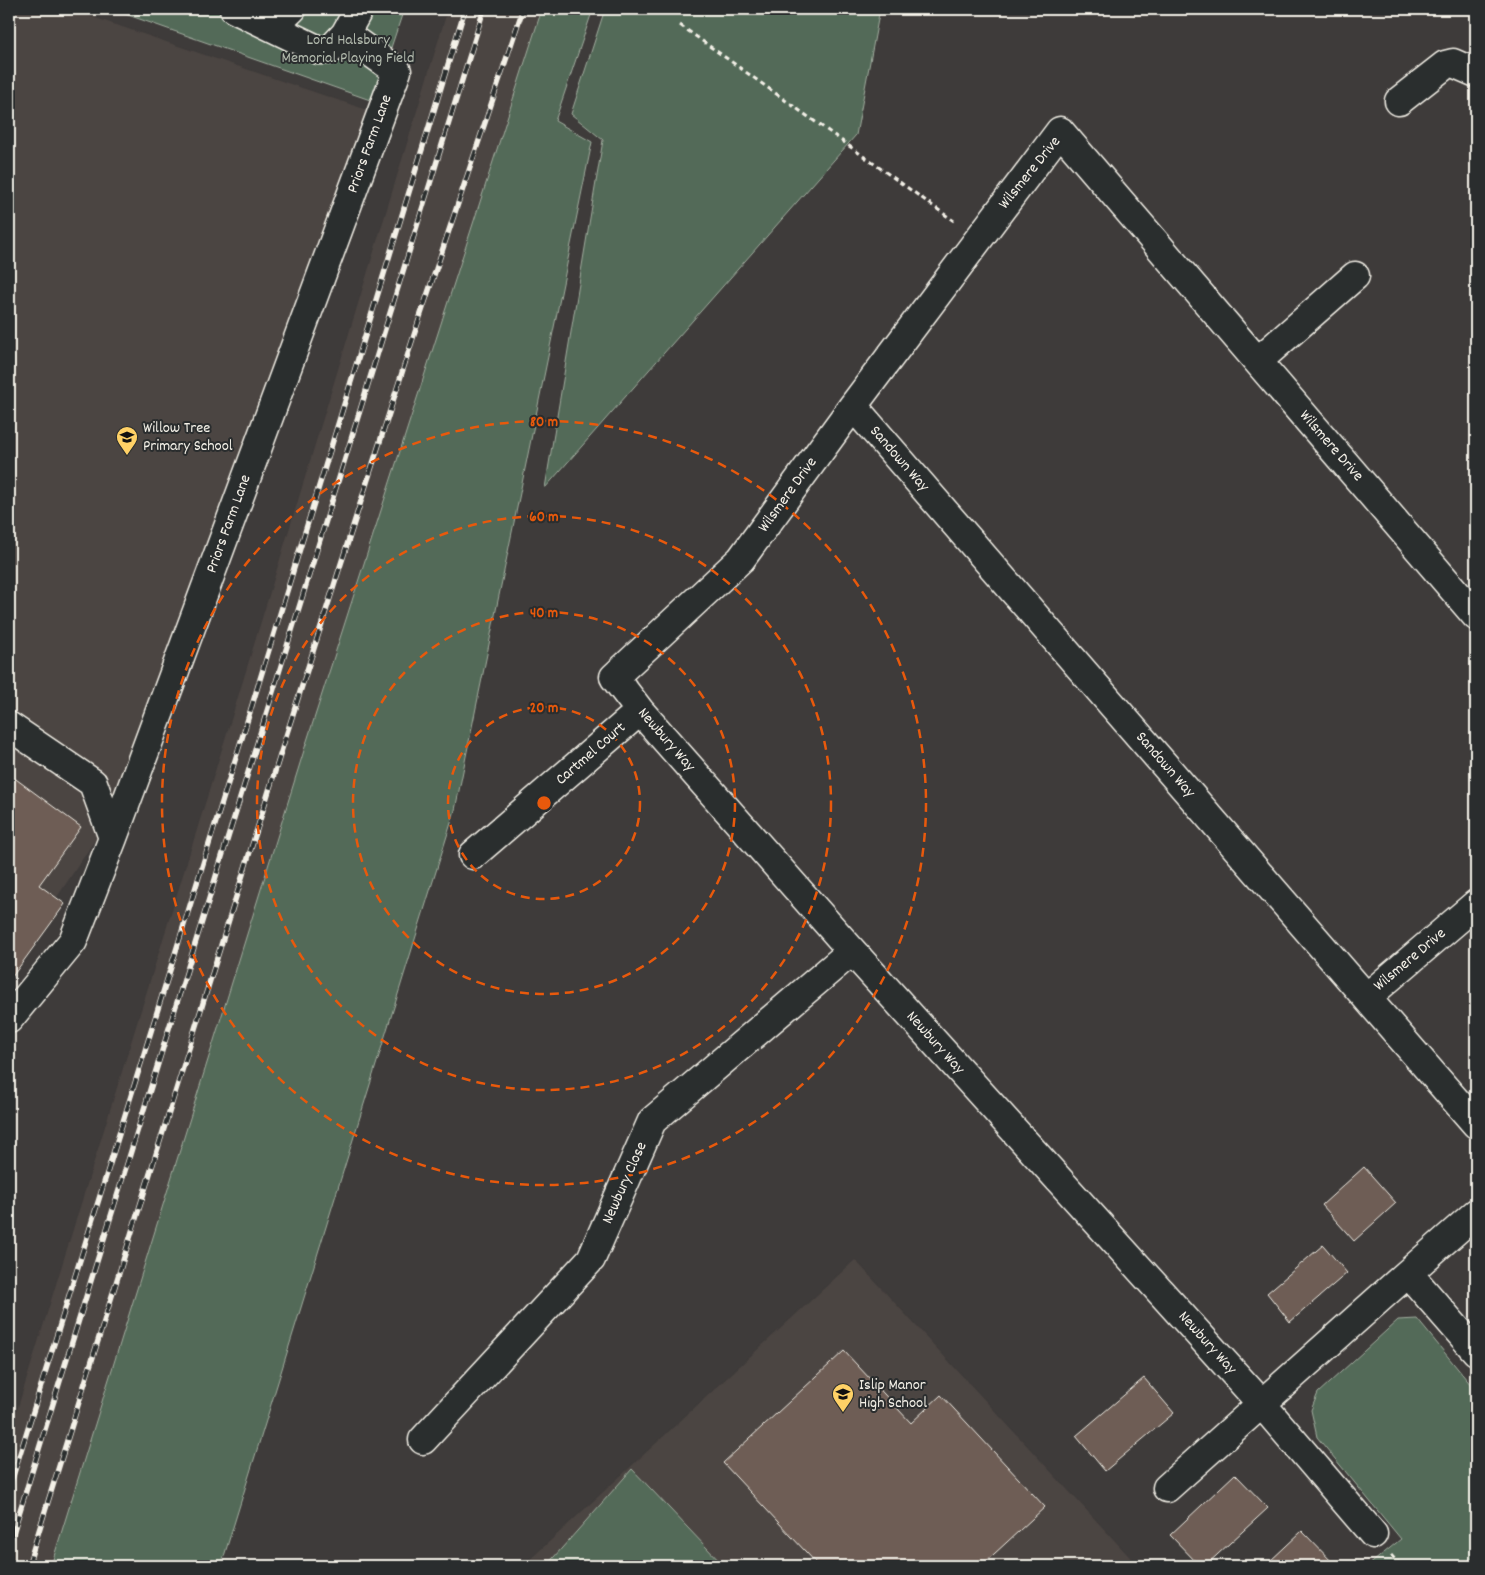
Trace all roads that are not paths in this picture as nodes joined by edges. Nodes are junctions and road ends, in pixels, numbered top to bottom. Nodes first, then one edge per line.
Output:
1 (234, 9) edge
2 (292, 9) edge
3 (359, 9) edge
4 (273, 28) junction
5 (345, 34) junction
6 (1476, 73) edge
7 (1399, 101) dead end
8 (1355, 276) dead end
9 (1258, 361) junction
10 (852, 406) junction
11 (1476, 616) edge
12 (614, 677) joint
13 (640, 711) junction
14 (9, 726) edge
15 (113, 838) junction
16 (473, 855) dead end
17 (1476, 904) edge
18 (852, 951) junction
19 (1367, 997) junction
20 (9, 1019) edge
21 (1476, 1122) edge
22 (1476, 1213) edge
23 (1408, 1273) junction
24 (1476, 1351) edge
25 (1261, 1403) junction
26 (423, 1440) dead end
27 (1167, 1488) dead end
28 (1373, 1534) dead end

1 - 4 street
2 - 4 street
3 - 5 street
4 - 5 street
5 - 15 street, Priors Farm Lane
6 - 7 street
8 - 9 street
9 - 10 street, Wilsmere Drive
9 - 11 street, Wilsmere Drive
10 - 12 street, Wilsmere Drive
10 - 19 street, Sandown Way
12 - 13 street, Newbury Way
13 - 16 street, Cartmel Court
13 - 18 street, Newbury Way
14 - 15 street
15 - 20 street, Priors Farm Lane
17 - 19 street, Wilsmere Drive
18 - 25 street, Newbury Way
18 - 26 street, Newbury Close
19 - 21 street, Sandown Way
22 - 23 street
23 - 24 street
23 - 25 street
25 - 27 street
25 - 28 street, Newbury Way

